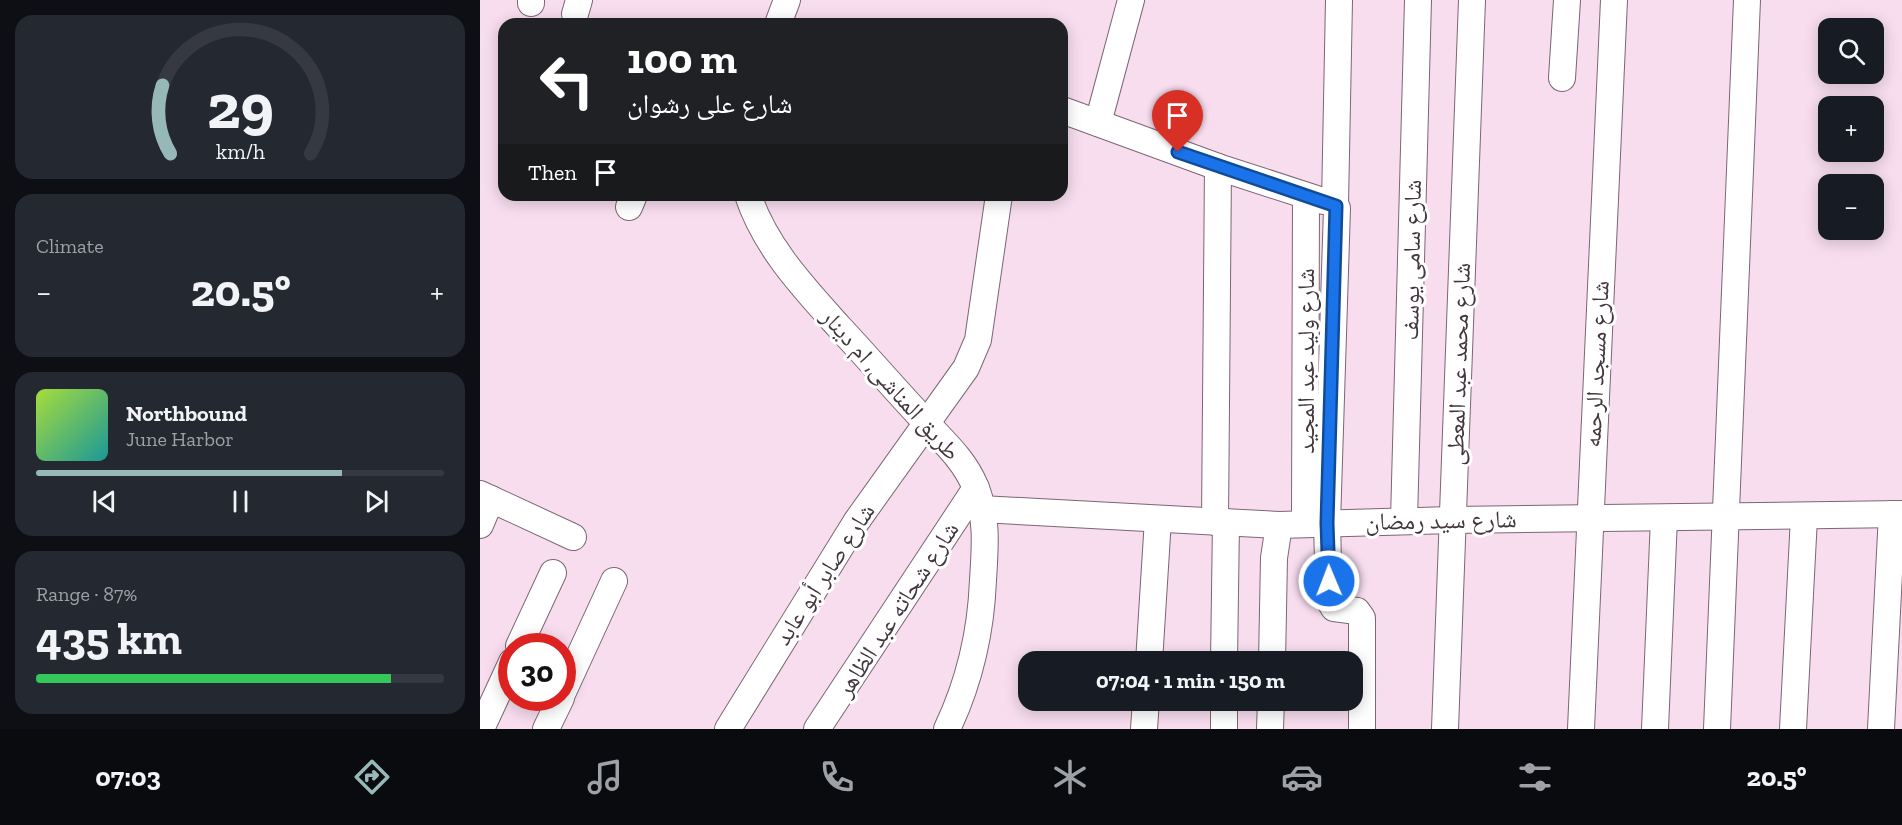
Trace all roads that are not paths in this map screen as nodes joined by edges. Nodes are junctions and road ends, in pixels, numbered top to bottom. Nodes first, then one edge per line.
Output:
1 (787, 0) edge
2 (1131, 0) edge
3 (1339, 0) edge
4 (1418, 0) edge
5 (1472, 0) edge
6 (1567, 0) edge
7 (1614, 0) edge
8 (1747, 0) edge
9 (780, 18) edge
10 (1562, 78) dead end
11 (1068, 112) edge
12 (1098, 123) junction
13 (1218, 167) junction
14 (1306, 197) junction
15 (750, 201) edge
16 (998, 201) edge
17 (1335, 204) junction
18 (926, 423) junction
19 (486, 497) edge
20 (979, 498) junction
21 (1897, 514) edge
22 (1728, 517) junction
23 (1804, 517) junction
24 (1589, 518) junction
25 (1664, 518) junction
26 (1158, 519) junction
27 (1404, 520) junction
28 (1452, 520) junction
29 (1220, 522) junction
30 (1316, 524) junction
31 (480, 525) edge
32 (1279, 525) junction
33 (573, 537) dead end
34 (553, 573) dead end
35 (614, 581) dead end
36 (525, 633) edge
37 (1150, 651) edge
38 (1224, 651) edge
39 (1272, 651) edge
40 (576, 665) edge
41 (498, 692) edge
42 (555, 711) edge
43 (1145, 711) edge
44 (1224, 711) edge
45 (1271, 711) edge
46 (481, 729) edge
47 (546, 729) edge
48 (728, 729) edge
49 (817, 729) edge
50 (946, 729) edge
51 (1144, 729) edge
52 (1224, 729) edge
53 (1270, 729) edge
54 (1362, 729) edge
55 (1444, 729) edge
56 (1581, 729) edge
57 (1654, 729) edge
58 (1717, 729) edge
59 (1793, 729) edge
60 (1881, 729) edge

1 - 9 street
2 - 12 street
3 - 17 street
4 - 27 street, شارع سامى يوسف
5 - 28 street, شارع محمد عبد المعطى
6 - 10 street
7 - 24 street, شارع مسجد الرحمه
8 - 22 street
11 - 12 street
12 - 13 street
13 - 14 street
13 - 29 street
14 - 17 street
14 - 30 street, شارع وليد عبد المجيد
15 - 18 street, طريق المناشى, ام دينار
16 - 18 street, شارع صابر أبو عابد
17 - 30 street
18 - 20 street, طريق المناشى, ام دينار
18 - 48 street, شارع صابر أبو عابد
19 - 31 street
19 - 33 street
20 - 26 street, شارع سيد رمضان
20 - 49 street, شارع شحاته عبد الظاهر
20 - 50 street, طريق المناشى, ام دينار
21 - 23 street, شارع سيد رمضان
21 - 60 street
22 - 23 street, شارع سيد رمضان
22 - 25 street, شارع سيد رمضان
22 - 58 street
23 - 59 street
24 - 25 street, شارع سيد رمضان
24 - 28 street, شارع سيد رمضان
24 - 56 street, شارع مسجد الرحمه
25 - 57 street
26 - 29 street, شارع سيد رمضان
26 - 37 street
27 - 28 street, شارع سيد رمضان
27 - 30 street, شارع سيد رمضان
28 - 55 street, شارع محمد عبد المعطى
29 - 32 street, شارع سيد رمضان
29 - 38 street
30 - 32 street, شارع سيد رمضان
30 - 54 street
32 - 39 street
34 - 36 street
35 - 40 street
41 - 46 street
42 - 47 street
43 - 51 street
44 - 52 street
45 - 53 street

